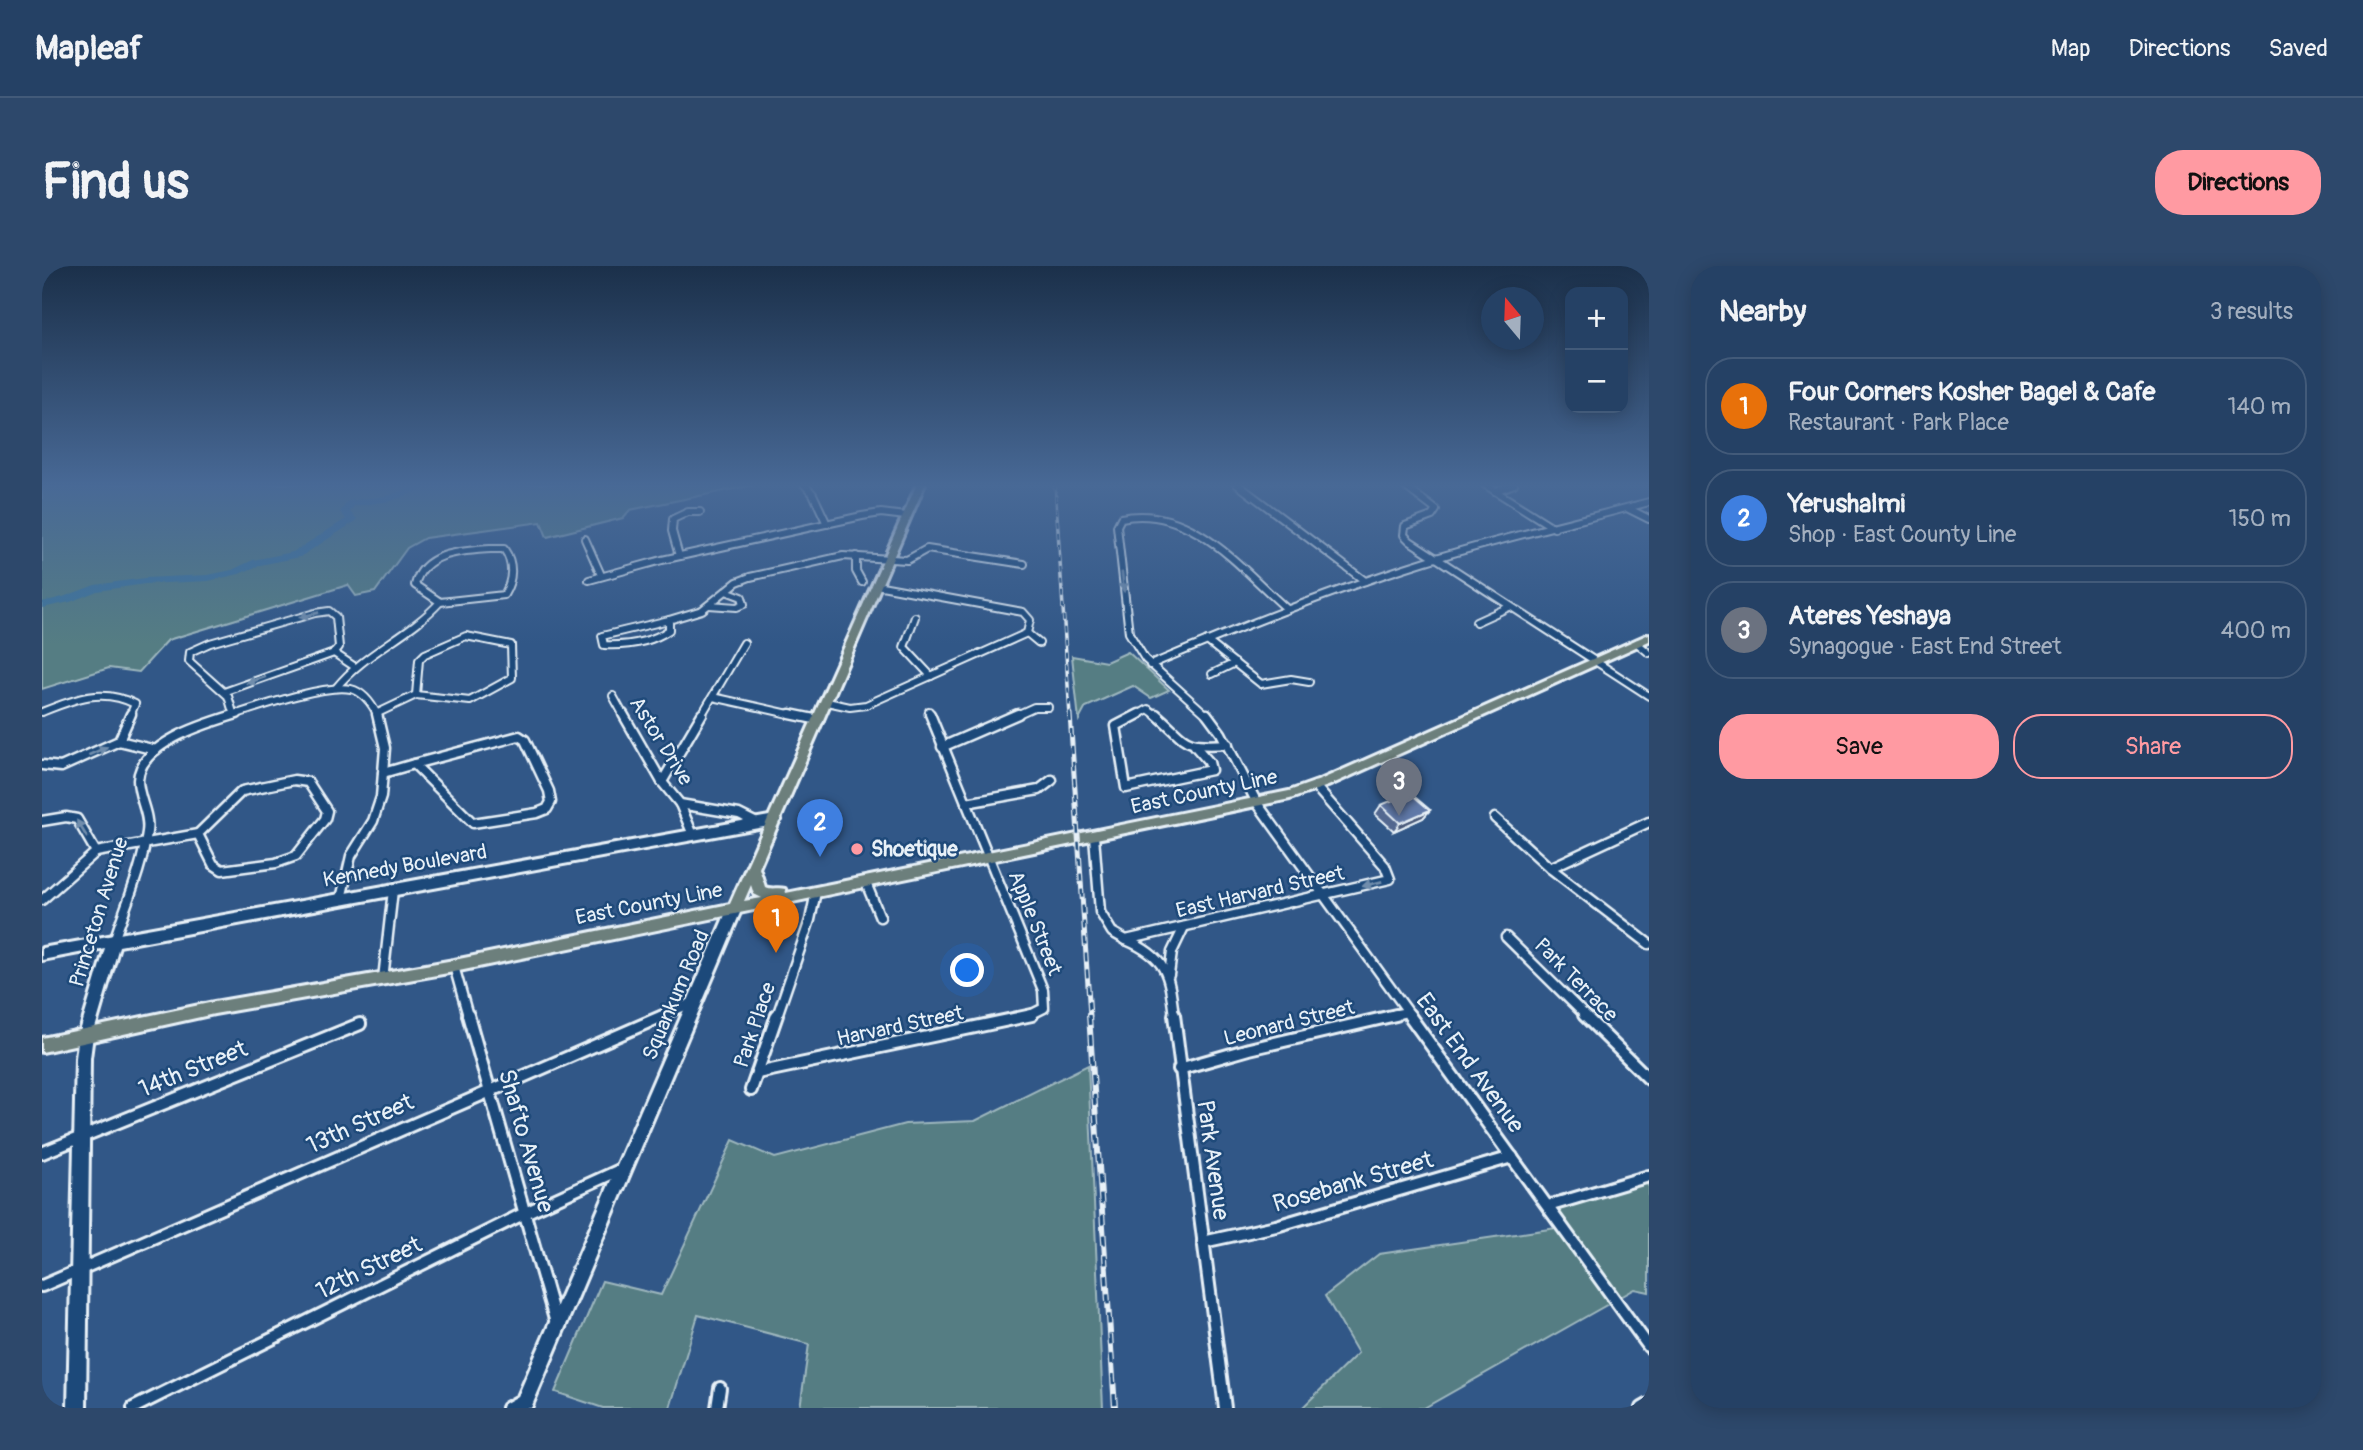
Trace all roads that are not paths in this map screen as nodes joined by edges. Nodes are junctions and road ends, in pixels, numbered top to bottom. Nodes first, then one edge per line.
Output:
1 (674, 537) edge
2 (766, 537) edge
3 (896, 537) edge
4 (1118, 537) edge
5 (1205, 537) edge
6 (1307, 537) edge
7 (1407, 537) edge
8 (1519, 537) edge
9 (585, 539) dead end
10 (679, 556) junction
11 (856, 556) junction
12 (887, 558) junction
13 (1436, 559) junction
14 (1024, 564) dead end
15 (601, 575) junction
16 (589, 580) dead end
17 (1365, 581) junction
18 (862, 582) dead end
19 (876, 586) junction
20 (726, 591) junction
21 (440, 602) junction
22 (709, 605) junction
23 (1509, 607) junction
24 (1287, 609) junction
25 (915, 617) dead end
26 (669, 620) junction
27 (1476, 622) dead end
28 (1027, 633) junction
29 (1649, 637) edge
30 (1207, 641) junction
31 (744, 643) dead end
32 (1039, 643) dead end
33 (1635, 644) junction
34 (1648, 652) edge
35 (334, 653) junction
36 (1595, 662) junction
37 (1234, 663) junction
38 (1150, 665) junction
39 (355, 667) junction
40 (1212, 674) dead end
41 (931, 676) junction
42 (1309, 682) dead end
43 (336, 688) junction
44 (224, 692) junction
45 (416, 695) junction
46 (613, 696) dead end
47 (713, 696) junction
48 (1649, 696) edge
49 (827, 702) junction
50 (1048, 707) dead end
51 (929, 711) dead end
52 (42, 712) edge
53 (378, 713) junction
54 (234, 716) junction
55 (819, 720) junction
56 (119, 741) junction
57 (1228, 744) junction
58 (1195, 746) junction
59 (942, 747) junction
60 (156, 750) junction
61 (414, 764) junction
62 (42, 765) edge
63 (383, 773) junction
64 (1052, 780) dead end
65 (662, 782) junction
66 (1315, 786) junction
67 (966, 803) junction
68 (1257, 803) junction
69 (680, 804) junction
70 (1495, 818) dead end
71 (775, 820) junction
72 (42, 821) edge
73 (1649, 822) edge
74 (757, 823) junction
75 (198, 835) junction
76 (693, 835) junction
77 (1094, 836) junction
78 (144, 843) junction
79 (96, 852) junction
80 (990, 857) junction
81 (753, 868) junction
82 (1550, 868) junction
83 (866, 883) junction
84 (393, 890) junction
85 (817, 892) junction
86 (792, 896) junction
87 (1324, 896) junction
88 (341, 899) junction
89 (42, 900) edge
90 (735, 908) junction
91 (880, 917) dead end
92 (1184, 927) junction
93 (1506, 937) dead end
94 (1126, 940) junction
95 (114, 941) junction
96 (1649, 944) edge
97 (42, 954) edge
98 (454, 966) junction
99 (1169, 978) junction
100 (383, 979) junction
101 (696, 1001) junction
102 (1045, 1003) joint
103 (1407, 1012) junction
104 (360, 1024) dead end
105 (86, 1035) junction
106 (42, 1045) edge
107 (1179, 1069) junction
108 (757, 1073) junction
109 (1649, 1079) edge
110 (490, 1090) junction
111 (751, 1090) dead end
112 (82, 1138) junction
113 (42, 1153) edge
114 (1512, 1157) junction
115 (625, 1168) junction
116 (1649, 1176) edge
117 (1548, 1206) junction
118 (525, 1213) junction
119 (1203, 1242) junction
120 (79, 1271) junction
121 (42, 1286) edge
122 (557, 1328) junction
123 (1649, 1347) edge
124 (720, 1388) dead end
125 (524, 1403) edge
126 (1649, 1404) edge
127 (77, 1408) edge
128 (133, 1408) edge
129 (507, 1408) edge
130 (718, 1408) edge
131 (1225, 1408) edge
132 (1642, 1408) edge

1 - 10 street
2 - 10 street
3 - 12 main road, Squankum Road
4 -> 38 street, East End Avenue
24 -> 5 street, East End Avenue
6 - 17 street
7 - 13 street
8 - 13 street
9 - 15 street
10 - 15 street
11 - 12 street
11 - 18 street
11 - 20 street
12 - 14 street
12 - 19 main road, Squankum Road
13 - 17 street
13 - 23 street
15 - 16 street
17 - 24 street
19 - 28 street
19 - 49 main road, Squankum Road
20 - 22 street
20 - 22 street
21 - 21 street
21 - 39 street
22 - 26 street
23 - 27 street
23 - 36 street
24 - 30 street
25 - 41 street
26 - 26 street
28 - 32 street
28 - 41 street
29 - 33 main road, East County Line
30 - 37 street
30 - 38 street
31 - 47 street
33 - 34 street
33 - 36 main road, East County Line
35 - 39 street
35 -> 44 street
35 -> 44 street
36 - 48 street
36 - 66 main road, East County Line
37 - 40 street
37 - 42 street
38 - 57 street, East End Avenue
39 - 43 street
41 - 49 street
43 - 53 street
43 - 54 street, Princeton Avenue
44 - 54 street
45 - 45 street
45 - 53 street
46 - 65 street, Astor Drive
47 - 55 street
47 - 65 street
49 - 55 main road, Squankum Road
50 - 59 street
51 - 59 street, Apple Street
52 - 56 street
53 - 63 street
54 - 60 street, Princeton Avenue
55 - 71 main road, Squankum Road
56 - 60 street
62 -> 56 street
57 - 58 street
57 - 68 street, East End Avenue
58 - 58 street
59 - 67 street, Apple Street
60 - 78 street, Princeton Avenue
61 - 61 street
61 - 63 street
63 - 88 street
64 - 67 street
65 - 69 street, Astor Drive
66 - 68 main road, East County Line
66 -> 87 street, East Harvard Street
67 - 80 street, Apple Street
68 - 77 main road, East County Line
68 - 87 street, East End Avenue
69 - 74 street, Astor Drive
69 - 76 street, Astor Drive
70 - 82 street
71 - 74 street, Kennedy Boulevard
71 - 81 main road, Squankum Road
79 -> 72 street
73 - 82 street
74 - 76 street, Kennedy Boulevard
75 - 75 street
75 - 78 street
76 - 84 street, Kennedy Boulevard
77 - 80 main road, East County Line
77 - 94 street
78 - 79 street
78 - 95 street, Princeton Avenue
79 - 89 street
80 - 83 main road, East County Line
80 - 102 street, Apple Street
81 - 86 main road
81 - 90 main road, Squankum Road
82 - 96 street
83 - 85 main road, East County Line
83 - 91 street
84 - 88 street, Kennedy Boulevard
84 - 100 street
85 - 86 main road, East County Line
85 - 108 street, Park Place
86 - 90 main road, East County Line
87 - 92 street, East Harvard Street
87 - 103 street, East End Avenue
88 - 95 street, Kennedy Boulevard
90 - 98 main road, East County Line
90 - 101 street, Squankum Road
92 - 94 street, East Harvard Street
92 - 99 street
93 - 109 street, Park Terrace
94 - 99 street, Park Avenue
95 - 97 street, Kennedy Boulevard
95 - 105 street, Princeton Avenue
98 - 100 main road, East County Line
98 - 110 street, Shafto Avenue
99 - 107 street, Park Avenue
100 - 105 main road, East County Line
101 - 110 street, 13th Street
101 - 115 street, Squankum Road
102 - 108 street, Harvard Street
103 - 107 street, Leonard Street
103 - 114 street, East End Avenue
104 - 112 street, 14th Street
105 - 106 main road, East County Line
105 - 112 street, Princeton Avenue
107 - 119 street, Park Avenue
108 - 111 street, Park Place
110 - 118 street, Shafto Avenue
110 - 120 street, 13th Street
112 - 113 street, 14th Street
112 - 120 street, Princeton Avenue
114 - 117 street, East End Avenue
114 - 119 street, Rosebank Street
115 - 118 street, 12th Street
115 - 122 street, Squankum Road
116 - 117 street
117 - 123 street, East End Avenue
118 - 122 street, Shafto Avenue
118 - 128 street, 12th Street
119 - 131 street, Park Avenue
120 - 121 street, 13th Street
120 - 127 street, Princeton Avenue
122 - 125 street, Squankum Road
124 - 130 street
125 - 129 street
126 - 132 street

